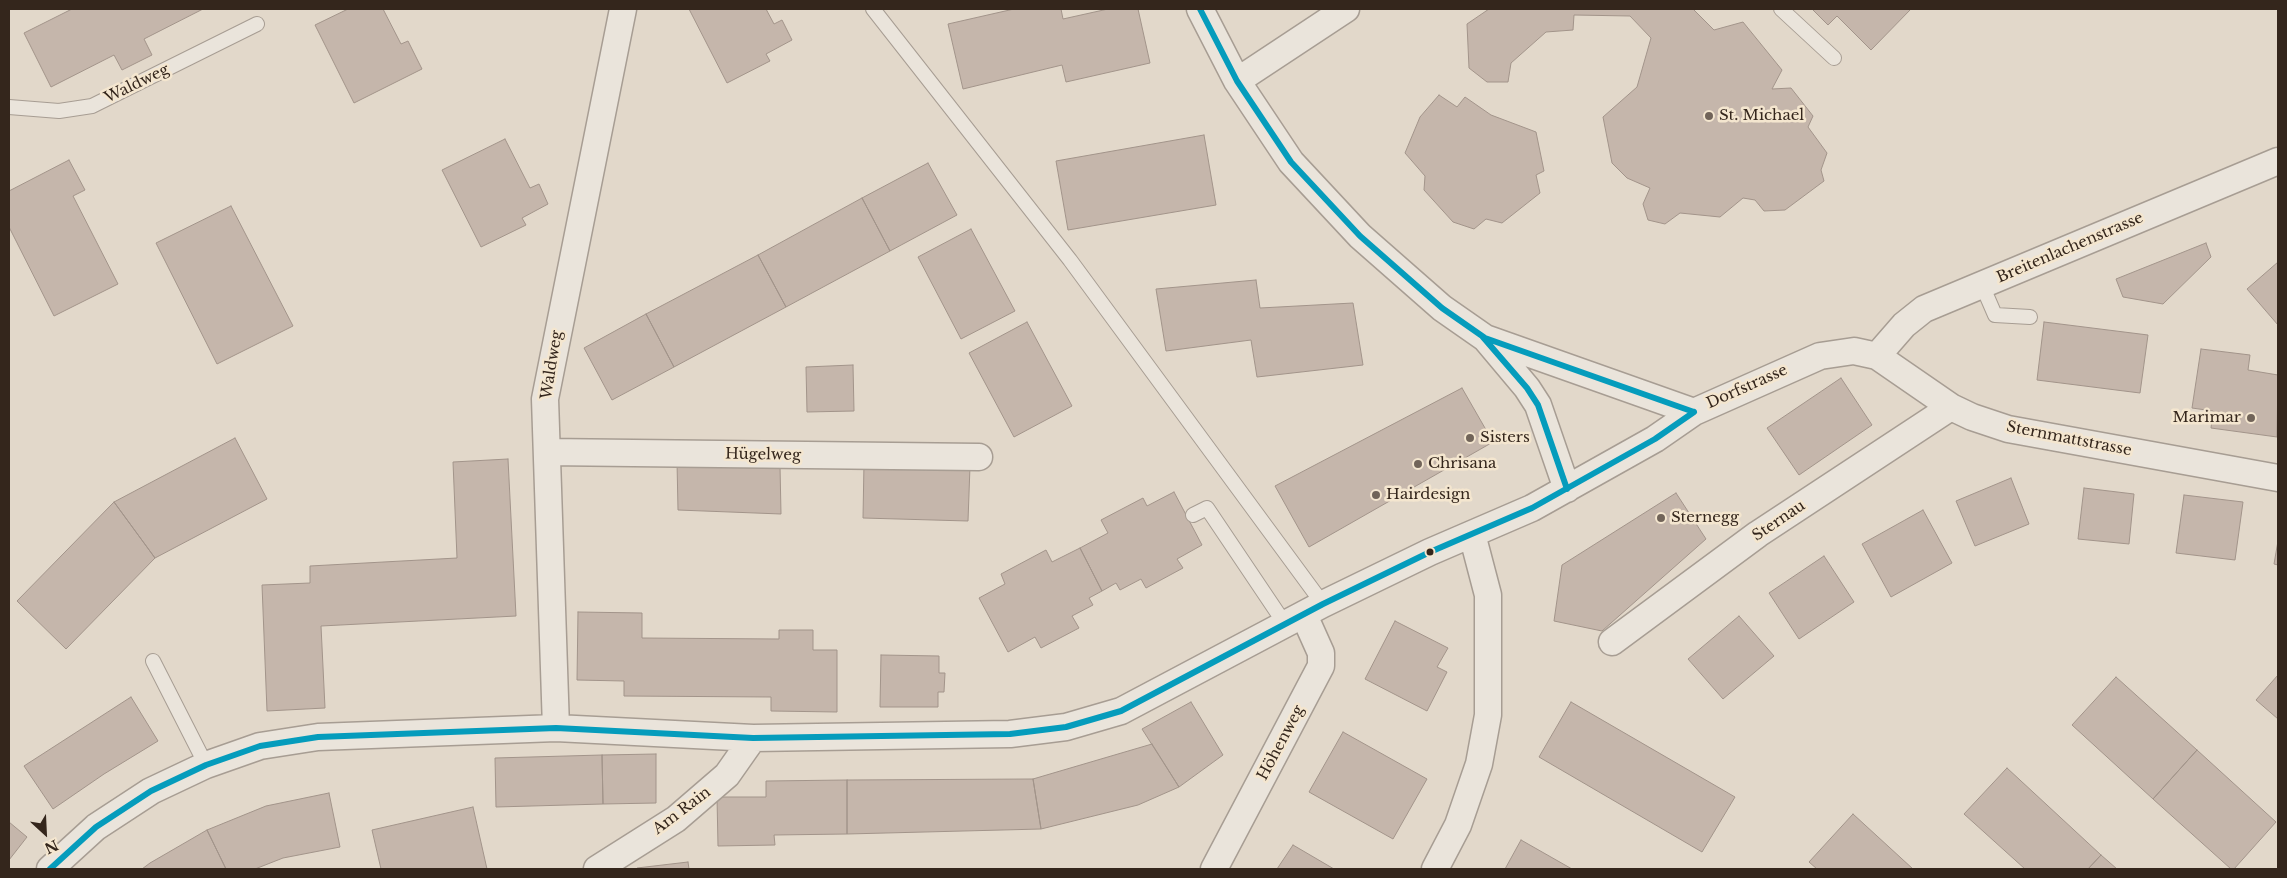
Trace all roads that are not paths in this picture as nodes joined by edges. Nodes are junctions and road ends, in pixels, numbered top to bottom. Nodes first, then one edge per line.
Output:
1 (623, 9) edge
2 (872, 9) edge
3 (1200, 9) edge
4 (1346, 9) edge
5 (1781, 9) edge
6 (257, 24) dead end
7 (1834, 58) dead end
8 (1237, 81) junction
9 (9, 107) edge
10 (2278, 161) edge
11 (2246, 174) junction
12 (2278, 181) edge
13 (1982, 285) junction
14 (2030, 317) dead end
15 (1484, 338) junction
16 (1877, 356) junction
17 (1951, 407) junction
18 (1694, 412) junction
19 (547, 452) junction
20 (979, 457) dead end
21 (2278, 478) edge
22 (1567, 489) junction
23 (1193, 515) dead end
24 (1472, 534) junction
25 (1304, 614) junction
26 (1612, 642) dead end
27 (153, 661) dead end
28 (556, 728) junction
29 (753, 738) junction
30 (206, 765) junction
31 (50, 869) edge
32 (597, 869) edge
33 (1214, 869) edge
34 (1435, 869) edge

1 - 19 street, Waldweg
2 - 25 lane
3 - 8 street
4 - 8 street
5 - 7 lane
6 - 9 lane, Waldweg
8 - 15 street
10 - 11 street, Breitenlachenstrasse
11 - 12 street
11 - 13 street, Breitenlachenstrasse
13 - 14 lane
13 - 16 street, Breitenlachenstrasse
15 - 18 street
15 - 22 street
16 - 17 street, Sternmattstrasse
16 - 18 street, Dorfstrasse
17 - 21 street, Sternmattstrasse
17 - 26 street, Sternau
18 - 22 street, Dorfstrasse
19 - 20 street, Hügelweg
19 - 28 street, Waldweg
22 - 24 street, Dorfstrasse
23 - 25 lane
24 - 25 street, Dorfstrasse
24 - 34 street
25 - 29 street, Dorfstrasse
25 - 33 street, Höhenweg
27 - 30 lane
28 - 29 street, Dorfstrasse
28 - 30 street, Dorfstrasse
29 - 32 street, Am Rain
30 - 31 street, Dorfstrasse

